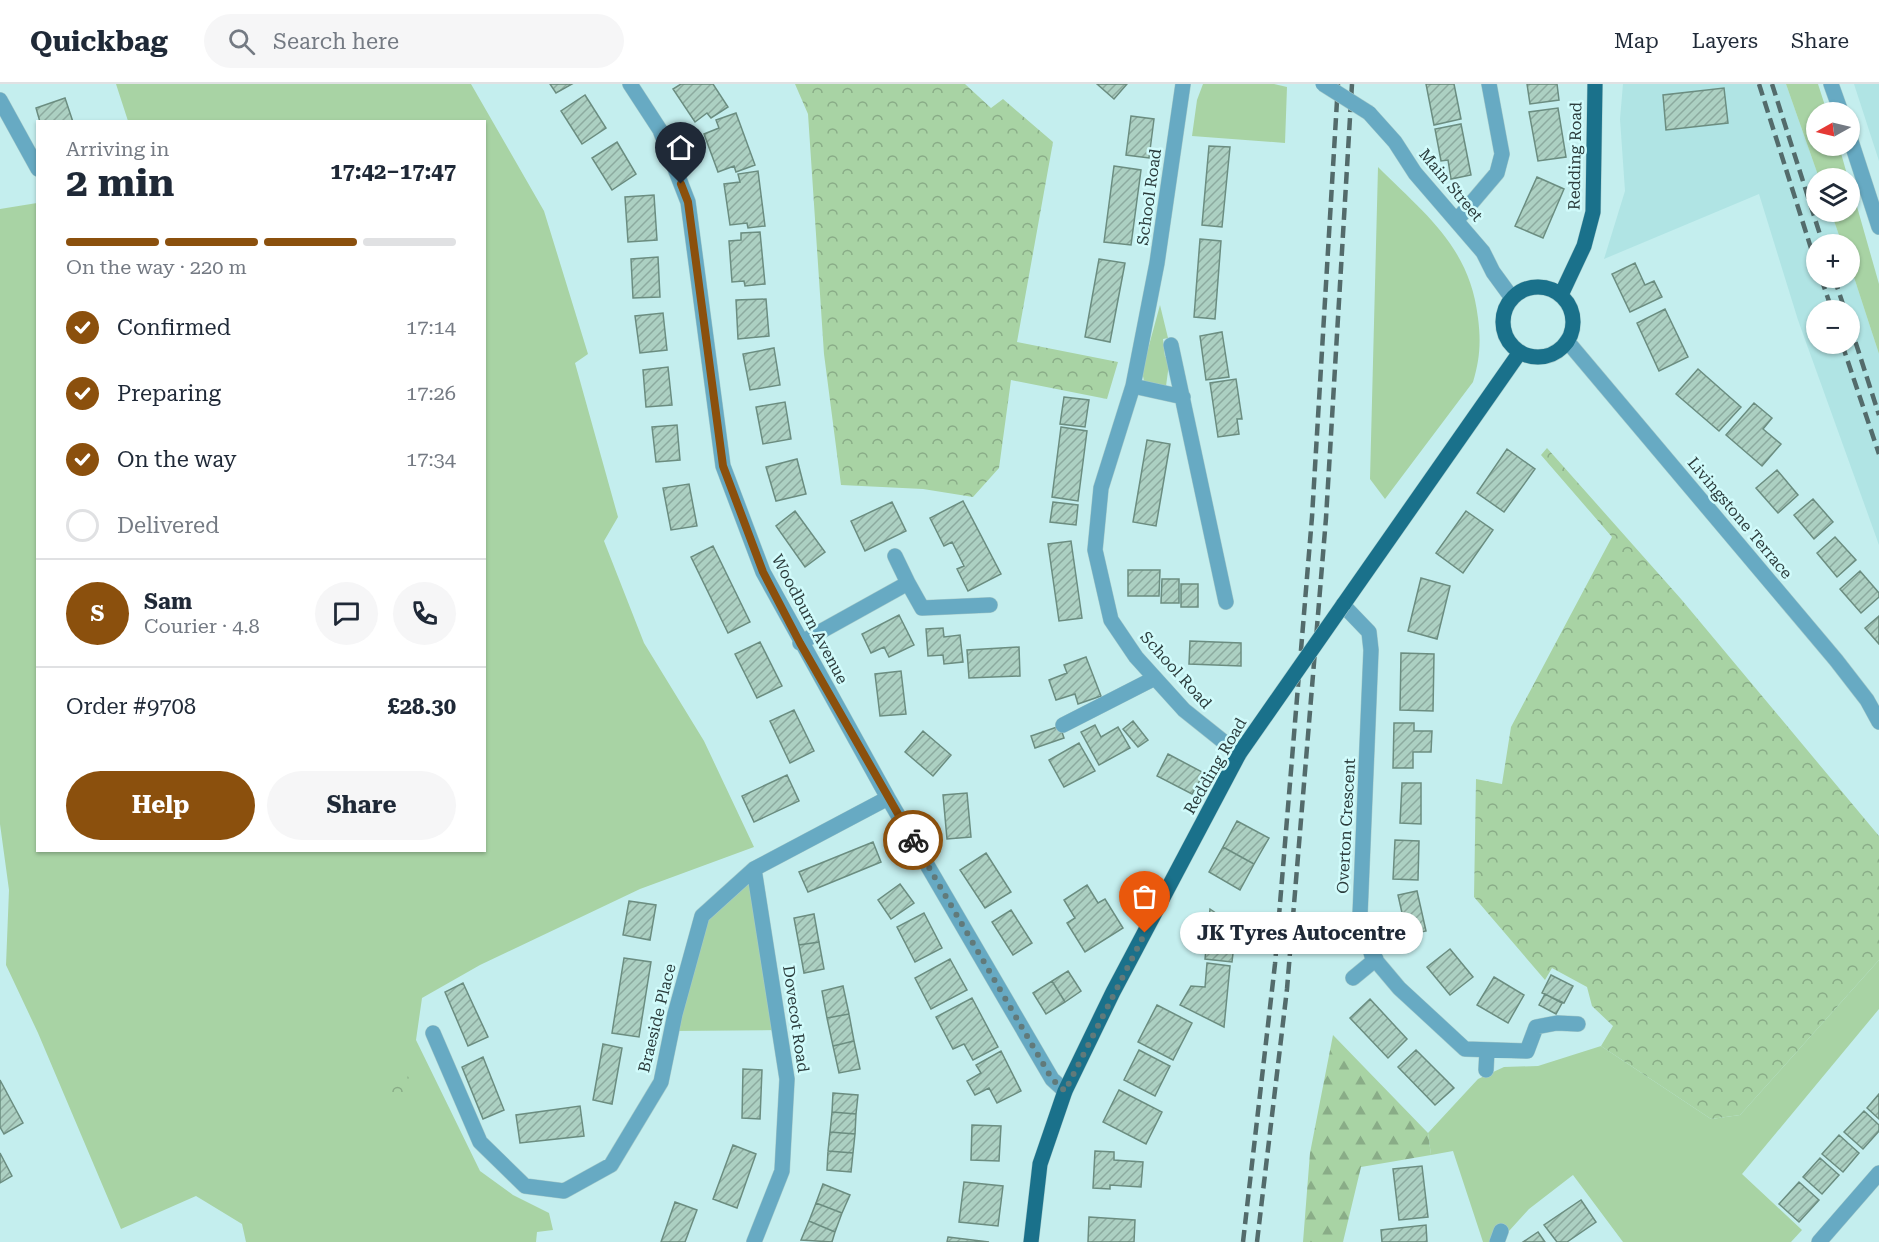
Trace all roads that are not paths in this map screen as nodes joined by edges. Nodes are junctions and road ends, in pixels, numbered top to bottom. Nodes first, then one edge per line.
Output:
1 (630, 84) edge
2 (1183, 84) edge
3 (1323, 84) edge
4 (1489, 84) edge
5 (1596, 84) edge
6 (1832, 84) edge
7 (0, 100) edge
8 (1838, 102) edge
9 (1856, 156) edge
10 (36, 165) edge
11 (1457, 220) junction
12 (1879, 227) edge
13 (1561, 296) junction
14 (1512, 298) junction
15 (1567, 341) junction
16 (1171, 345) dead end
17 (1520, 352) junction
18 (1133, 386) junction
19 (1183, 397) junction
20 (895, 556) dead end
21 (908, 583) junction
22 (1226, 602) dead end
23 (990, 605) dead end
24 (1343, 605) junction
25 (800, 643) junction
26 (1155, 678) junction
27 (1879, 722) edge
28 (1063, 725) dead end
29 (1239, 754) junction
30 (888, 798) junction
31 (754, 868) junction
32 (1376, 959) junction
33 (1353, 978) dead end
34 (1578, 1024) dead end
35 (433, 1033) dead end
36 (1487, 1050) junction
37 (1486, 1070) dead end
38 (1065, 1091) junction
39 (1878, 1177) edge
40 (754, 1242) edge
41 (1031, 1242) edge
42 (1820, 1242) edge

1 - 25 street, Woodburn Avenue
2 - 18 street, School Road
3 - 11 street, Main Street, bridge
4 - 11 street
5 - 13 main road, Redding Road
6 - 8 street
7 - 10 street
9 - 12 street
11 - 14 street, Main Street
13 - 14 main road
13 - 15 main road
14 - 17 main road
15 - 17 main road
15 - 27 street, Livingstone Terrace
16 - 19 street
17 - 24 main road, Redding Road
18 - 19 street
18 - 26 street, School Road
19 - 22 street
20 - 21 street
21 - 23 street
21 - 25 street
24 - 29 main road, Redding Road, bridge
24 - 32 street, Overton Crescent
25 - 30 street, Woodburn Avenue
26 - 28 street
26 - 29 street, School Road
29 - 38 main road, Redding Road
30 - 31 street, Braeside Place
30 - 38 street, Woodburn Avenue
31 - 35 street, Braeside Place
31 - 40 street, Dovecot Road
32 - 33 street
32 - 36 street, Overton Crescent
34 - 36 street, Overton Crescent
36 - 37 street
38 - 41 main road, Redding Road
39 - 42 street

